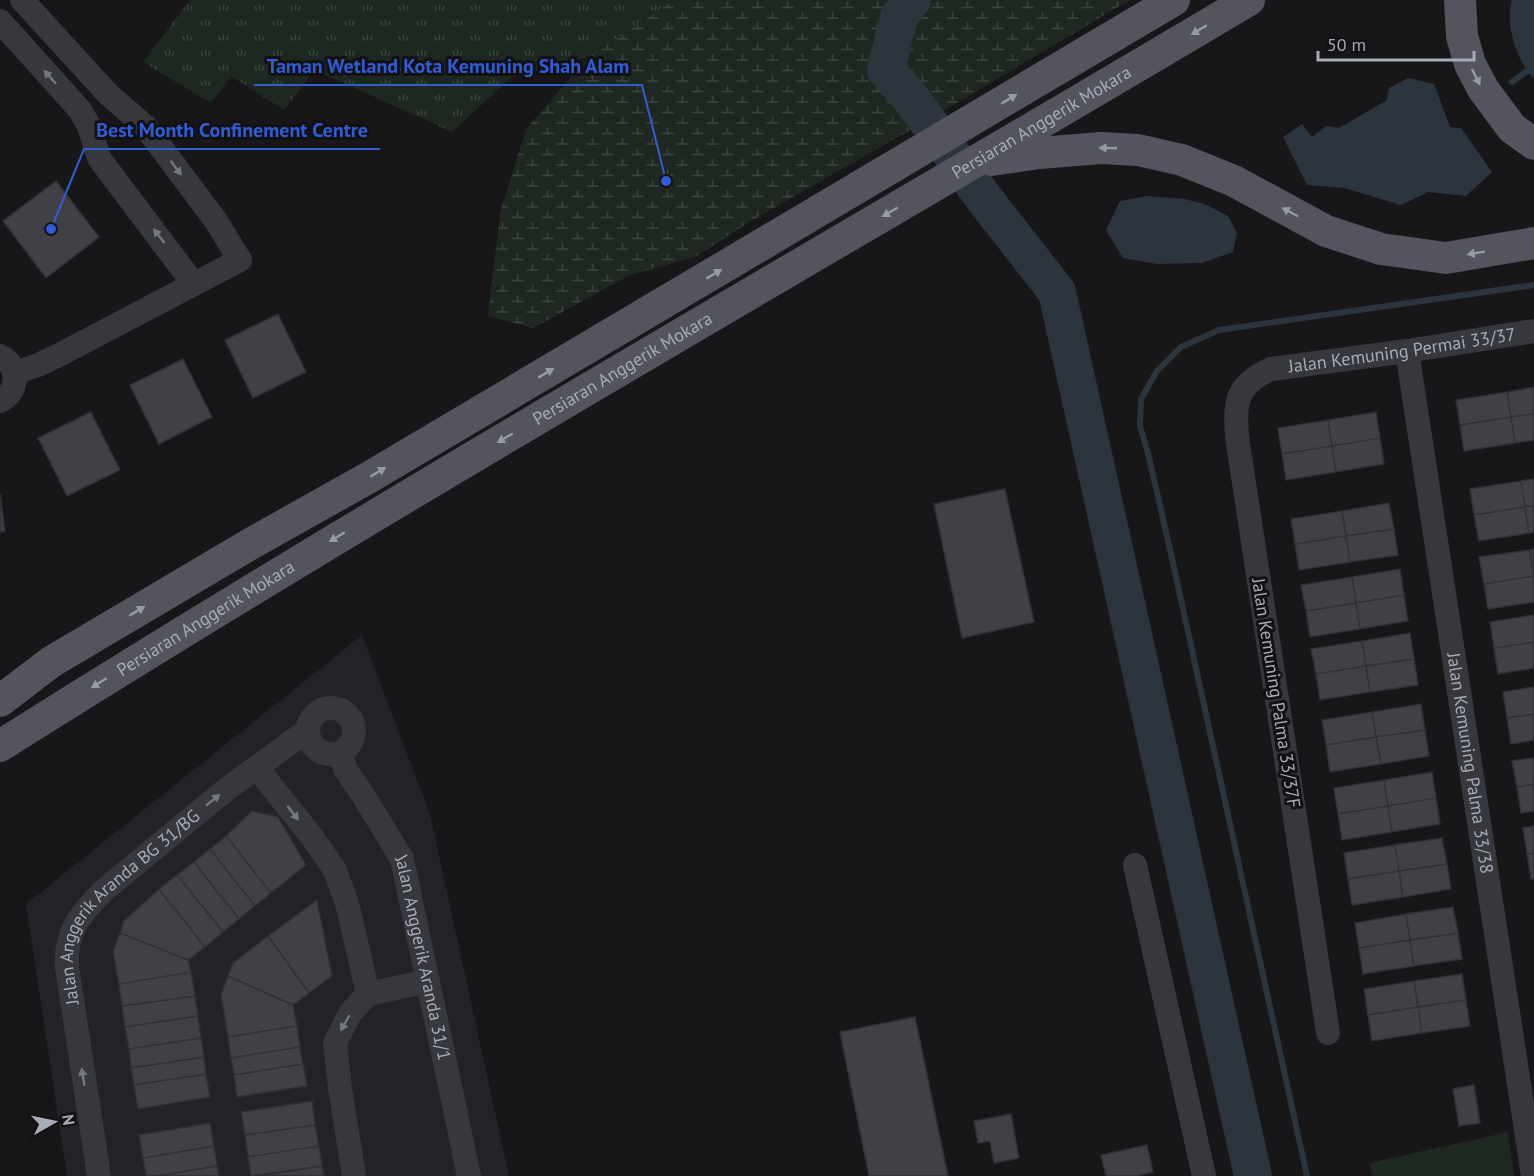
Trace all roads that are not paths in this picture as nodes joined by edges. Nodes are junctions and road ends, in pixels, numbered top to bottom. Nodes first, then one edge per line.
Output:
1 (22, 0) edge
2 (1173, 0) edge
3 (1249, 0) edge
4 (1460, 0) edge
5 (0, 21) edge
6 (120, 104) junction
7 (89, 126) junction
8 (1534, 144) edge
9 (973, 163) junction
10 (1534, 243) edge
11 (193, 283) junction
12 (1534, 331) edge
13 (1407, 351) junction
14 (7, 364) edge
15 (1271, 369) joint
16 (0, 401) edge
17 (51, 662) junction
18 (0, 685) edge
19 (0, 701) edge
20 (308, 730) junction
21 (0, 746) edge
22 (341, 753) junction
23 (256, 768) junction
24 (1135, 865) dead end
25 (428, 981) junction
26 (368, 994) junction
27 (1329, 1033) dead end
28 (99, 1176) edge
29 (354, 1176) edge
30 (469, 1176) edge
31 (1204, 1176) edge
32 (1533, 1176) edge

1 - 6 street
17 -> 2 main road, Persiaran Anggerik Mokara
3 -> 9 main road, Persiaran Anggerik Mokara
4 -> 8 main road
7 -> 5 street
6 - 7 street
6 -> 11 street
11 -> 7 street
10 -> 9 main road
9 -> 21 main road, Persiaran Anggerik Mokara
11 - 14 street
12 - 13 street, Jalan Kemuning Permai 33/37
13 - 15 street, Jalan Kemuning Permai 33/37
13 - 32 street, Jalan Kemuning Palma 33/38
14 - 16 street
15 - 27 street, Jalan Kemuning Palma 33/37F
17 - 18 main road
17 - 19 main road, Persiaran Anggerik Mokara
20 - 22 street
20 - 22 street
20 - 23 street, Jalan Anggerik Aranda BG 31/BG
22 - 25 street, Jalan Anggerik Aranda 31/1
23 -> 26 street
28 -> 23 street, Jalan Anggerik Aranda BG 31/BG
24 - 31 street
25 - 26 street
25 - 30 street, Jalan Anggerik Aranda 31/1
26 -> 29 street

